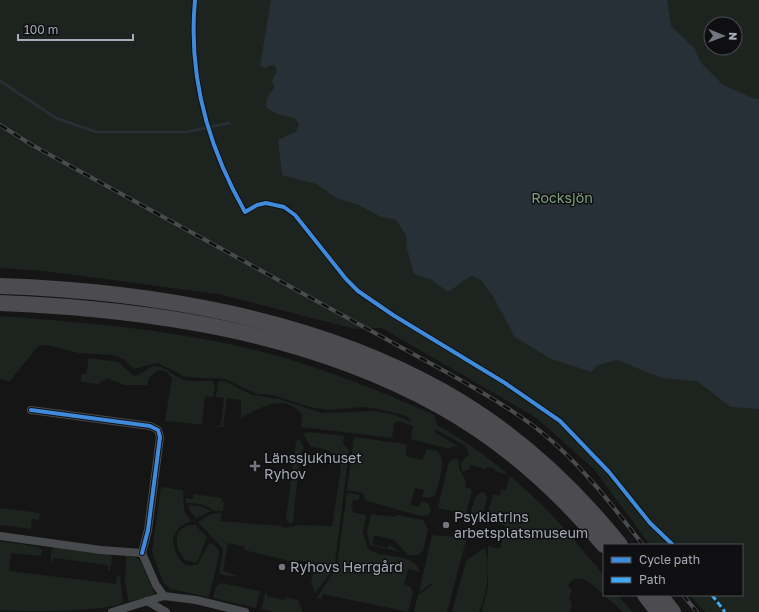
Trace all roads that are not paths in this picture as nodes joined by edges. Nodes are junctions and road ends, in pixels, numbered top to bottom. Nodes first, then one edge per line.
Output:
1 (0, 286) edge
2 (0, 303) edge
3 (31, 410) dead end
4 (0, 536) edge
5 (603, 544) edge
6 (619, 544) edge
7 (142, 553) junction
8 (164, 596) junction
9 (646, 596) edge
10 (661, 596) edge
11 (147, 601) junction
12 (112, 612) edge
13 (166, 612) edge
14 (245, 612) edge
15 (658, 612) edge
16 (673, 612) edge

1 - 6 highway
2 - 5 highway
3 - 7 street
4 - 7 street
7 - 8 street
8 - 11 street
8 - 14 street
9 - 15 highway
10 - 16 highway
11 - 12 street
11 - 13 street

